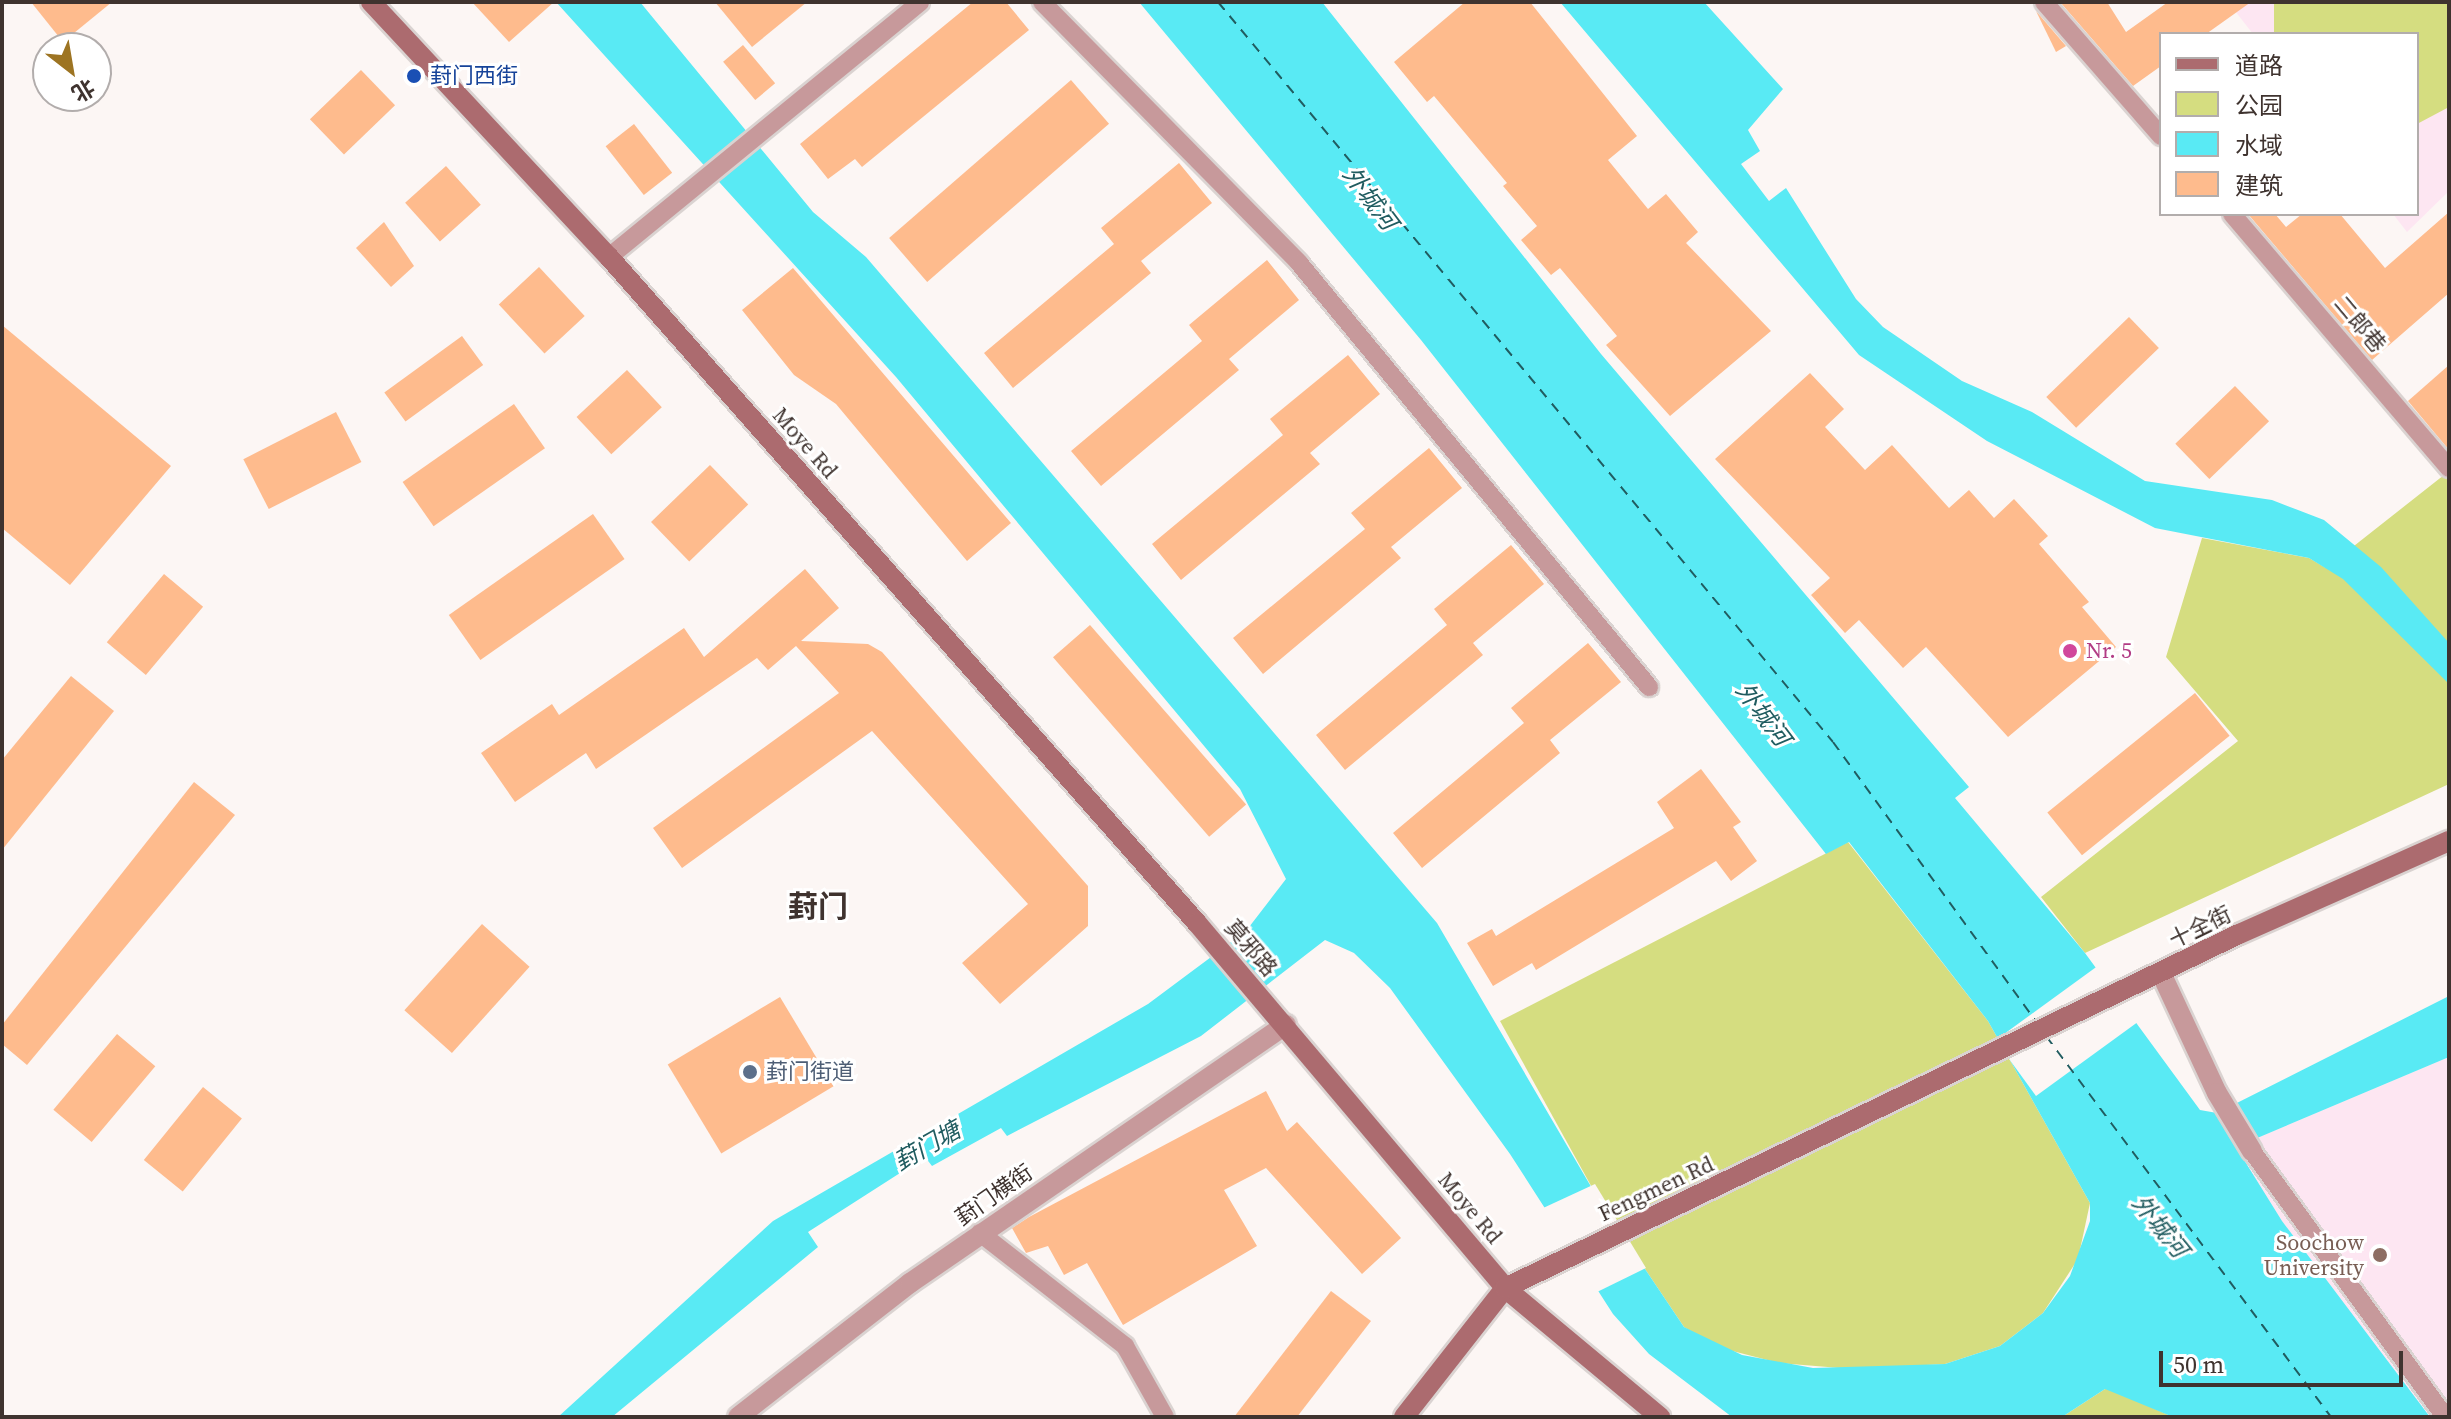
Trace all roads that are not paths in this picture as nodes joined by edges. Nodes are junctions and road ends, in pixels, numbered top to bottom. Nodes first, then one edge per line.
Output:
1 (371, 2) edge
2 (920, 2) edge
3 (1042, 2) edge
4 (2044, 2) edge
5 (2159, 134) edge
6 (2234, 216) edge
7 (609, 257) junction
8 (2449, 468) edge
9 (1649, 687) dead end
10 (2449, 841) edge
11 (1197, 923) joint
12 (2152, 978) junction
13 (1268, 1005) joint
14 (1286, 1025) junction
15 (1977, 1065) joint
16 (2252, 1151) joint
17 (980, 1233) junction
18 (1505, 1288) junction
19 (738, 1417) edge
20 (1165, 1417) edge
21 (1404, 1417) edge
22 (1660, 1417) edge
23 (2445, 1417) edge

1 - 7 main road, Moye Rd
2 - 7 lane
3 - 9 lane
4 - 5 lane
6 - 8 lane, 二郎巷
7 - 11 main road, Moye Rd
10 - 12 main road, 十全街
11 - 13 main road, 莫邪路
12 - 15 main road, 十全街
12 - 16 street
13 - 14 main road, Moye Rd
14 - 17 street, 葑门横街
14 - 18 main road, Moye Rd
15 - 18 main road, Fengmen Rd
16 - 23 lane
17 - 19 street, 葑门横街
17 - 20 lane
18 - 21 main road, Fengmen Rd
18 - 22 main road, Moye Rd

